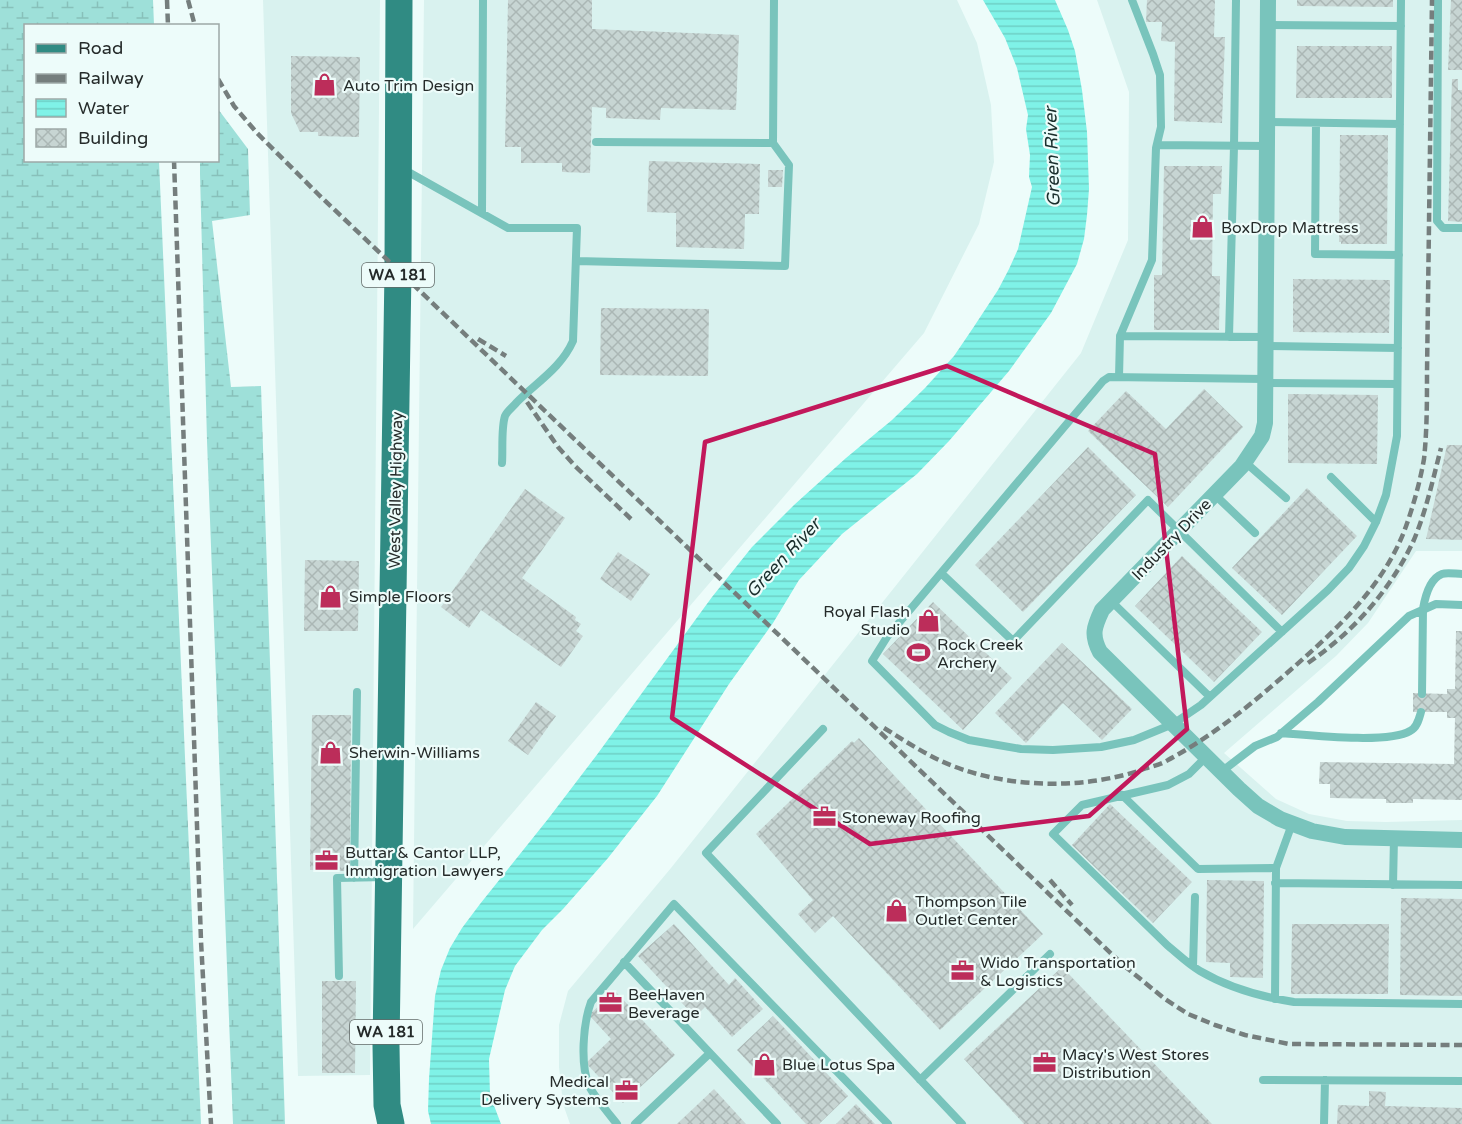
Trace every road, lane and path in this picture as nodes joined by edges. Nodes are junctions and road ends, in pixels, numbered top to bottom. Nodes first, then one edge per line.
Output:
1 (399, 0) edge
2 (483, 0) edge
3 (774, 0) edge
4 (1132, 0) edge
5 (1236, 0) edge
6 (1268, 0) edge
7 (1401, 0) edge
8 (1438, 0) edge
9 (1268, 25) junction
10 (1401, 26) junction
11 (1267, 122) junction
12 (1316, 123) junction
13 (1400, 124) junction
14 (596, 142) dead end
15 (773, 143) junction
16 (1157, 145) junction
17 (1234, 146) junction
18 (1267, 146) junction
19 (399, 166) junction
20 (482, 213) junction
21 (1462, 228) edge
22 (1399, 255) junction
23 (576, 261) junction
24 (1120, 336) junction
25 (1229, 337) junction
26 (1266, 341) junction
27 (1398, 348) junction
28 (1119, 377) junction
29 (1265, 381) junction
30 (1397, 384) junction
31 (1245, 462) junction
32 (502, 463) dead end
33 (1332, 477) dead end
34 (1215, 495) junction
35 (1286, 498) dead end
36 (1376, 522) junction
37 (1180, 530) junction
38 (1255, 533) dead end
39 (941, 573) junction
40 (1462, 574) edge
41 (1111, 601) junction
42 (1462, 604) edge
43 (1424, 609) junction
44 (1282, 632) junction
45 (357, 692) dead end
46 (1422, 694) dead end
47 (1210, 698) junction
48 (1421, 712) dead end
49 (1173, 724) junction
50 (823, 729) dead end
51 (1281, 734) junction
52 (1206, 757) junction
53 (1221, 772) junction
54 (1122, 795) junction
55 (1292, 824) junction
56 (1394, 838) junction
57 (1462, 840) edge
58 (1276, 868) junction
59 (389, 877) junction
60 (354, 878) junction
61 (1275, 884) junction
62 (1393, 885) junction
63 (1462, 885) edge
64 (1195, 897) dead end
65 (1050, 954) dead end
66 (624, 962) junction
67 (1193, 966) junction
68 (339, 976) dead end
69 (1275, 999) junction
70 (1462, 1004) edge
71 (710, 1053) junction
72 (920, 1080) junction
73 (1263, 1080) dead end
74 (1325, 1080) junction
75 (1462, 1081) edge
76 (391, 1124) edge
77 (616, 1124) edge
78 (635, 1124) edge
79 (777, 1124) edge
80 (888, 1124) edge
81 (962, 1124) edge
82 (1324, 1124) edge

1 - 19 main road, West Valley Highway / WA 181
2 - 20 lane
3 - 15 lane
4 - 16 lane
5 - 17 lane
6 - 9 street, Industry Drive
7 - 10 lane
8 - 21 lane
9 - 10 lane
9 - 11 street, Industry Drive
10 - 13 lane
11 - 12 lane
11 - 18 street, Industry Drive
12 - 13 lane
12 - 22 lane
13 - 22 lane
14 - 15 lane
15 - 23 lane
16 - 17 lane
16 - 24 lane
17 - 18 lane
17 - 25 lane
18 - 26 street, Industry Drive
19 - 20 lane
19 - 59 main road, West Valley Highway / WA 181
20 - 23 lane
22 - 27 lane
23 - 32 lane
24 - 25 lane
24 - 28 lane
25 - 26 lane
26 - 27 lane
26 - 29 street, Industry Drive
27 - 30 lane
28 - 29 lane
28 - 39 lane
29 - 30 lane
29 - 31 street, Industry Drive
30 - 36 lane
31 - 34 street, Industry Drive
31 - 35 lane
33 - 36 lane
34 - 37 street, Industry Drive
34 - 38 lane
36 - 44 lane
37 - 39 lane
37 - 41 street, Industry Drive
37 - 44 lane
39 - 49 lane
40 - 43 lane
41 - 47 lane
41 - 49 street, Industry Drive
42 - 43 lane
43 - 46 lane
43 - 51 lane
44 - 47 lane
45 - 60 lane
47 - 49 lane
48 - 51 lane
49 - 52 street, Industry Drive
50 - 72 lane
51 - 53 lane
52 - 53 street, Industry Drive
52 - 54 lane
53 - 55 street, Industry Drive
54 - 58 lane
54 - 67 lane
55 - 56 street, Industry Drive
55 - 58 lane
56 - 57 street, Industry Drive
56 - 62 lane
58 - 61 lane
59 - 60 lane
59 - 76 main road, West Valley Highway / WA 181
60 - 68 lane
61 - 62 lane
61 - 69 lane
62 - 63 lane
64 - 67 lane
65 - 72 lane
66 - 71 lane
66 - 77 lane
66 - 80 lane
67 - 69 lane
69 - 70 lane
71 - 78 lane
71 - 79 lane
72 - 81 lane
73 - 74 lane
74 - 75 lane
74 - 82 lane

